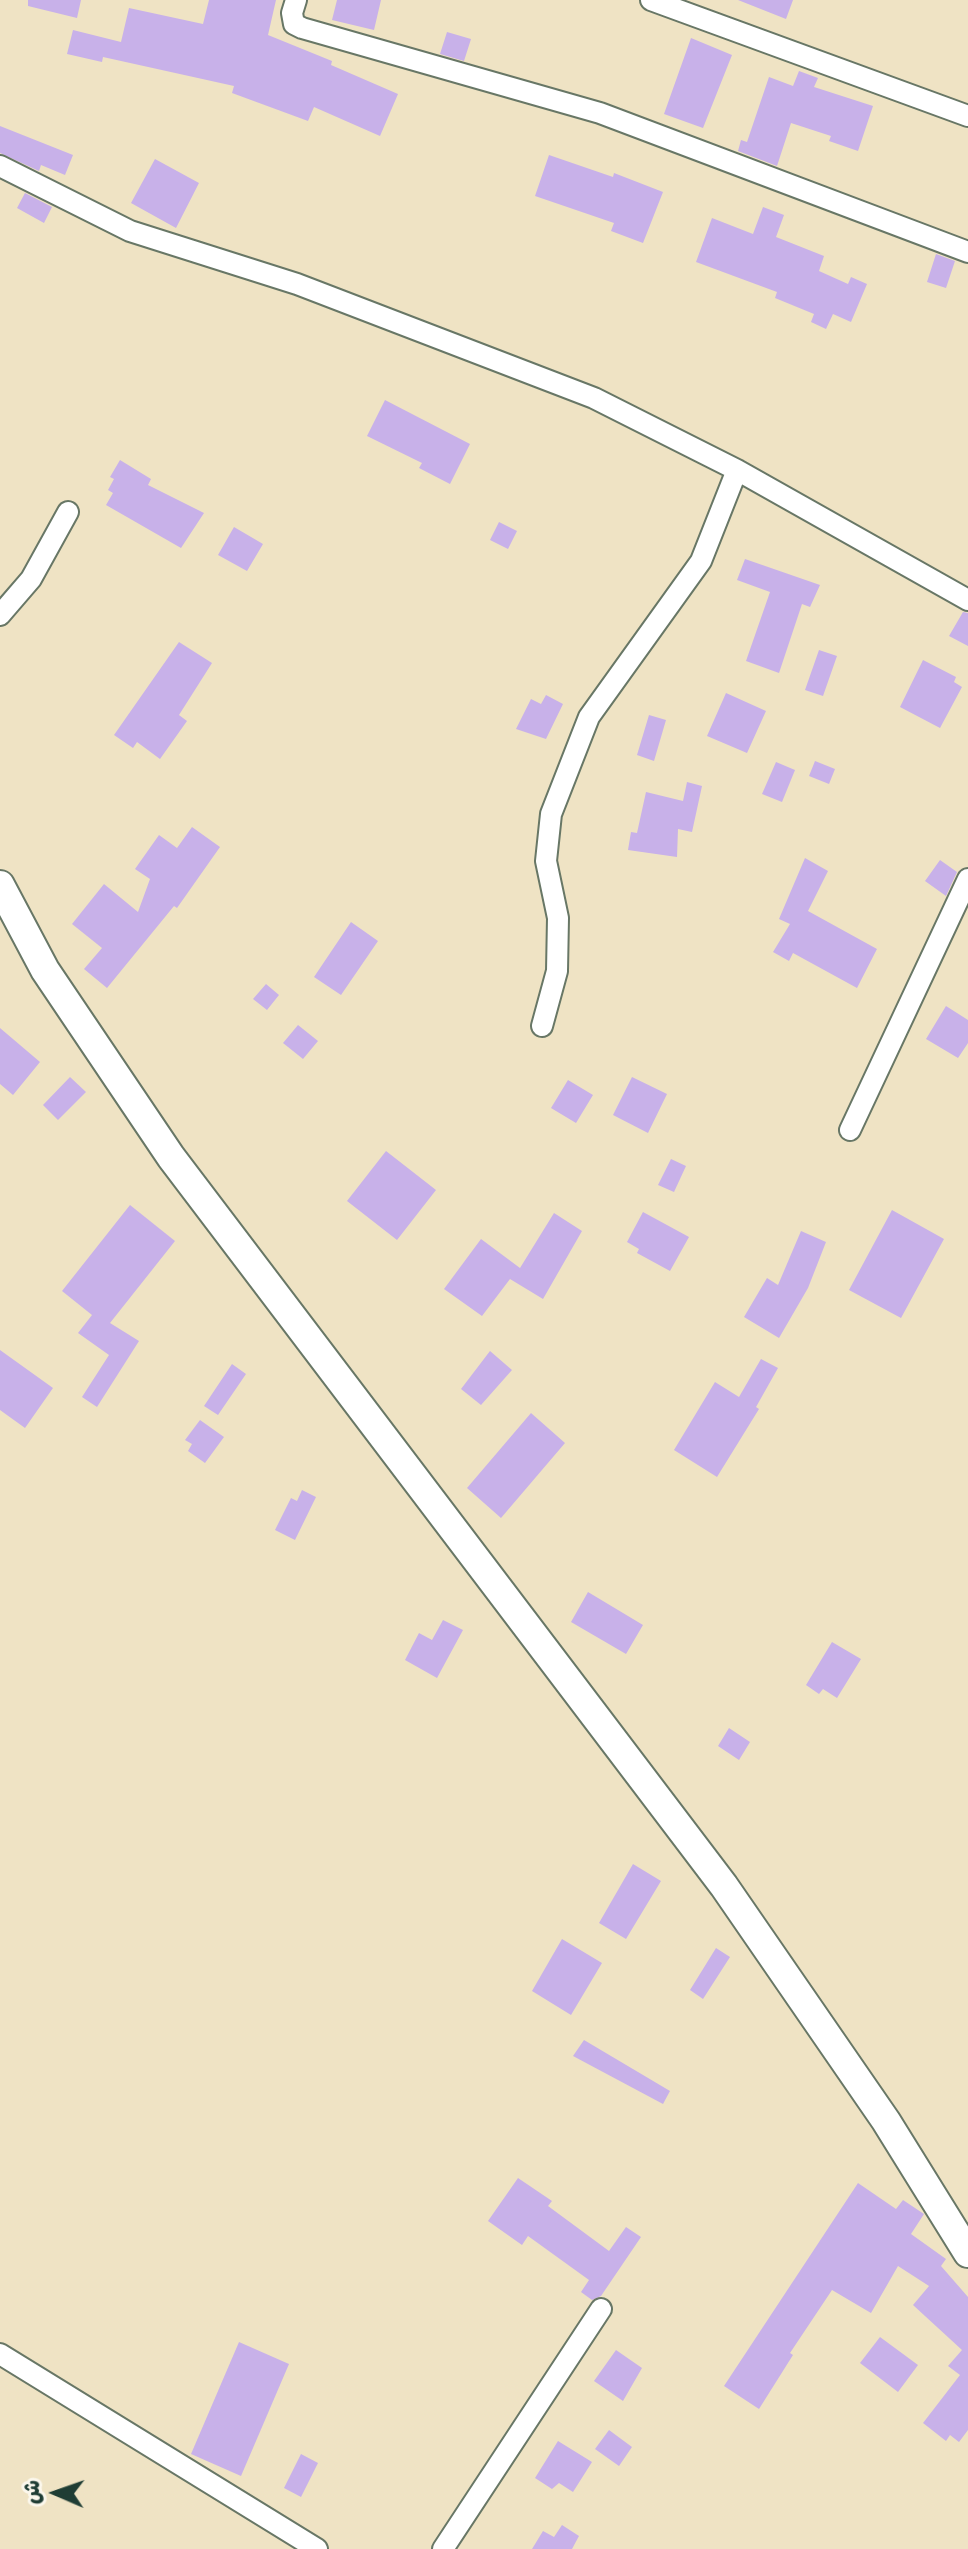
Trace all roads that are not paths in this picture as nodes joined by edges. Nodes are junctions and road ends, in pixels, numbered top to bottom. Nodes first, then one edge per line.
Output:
1 (296, 0) edge
2 (651, 0) edge
3 (968, 116) edge
4 (0, 166) edge
5 (968, 252) edge
6 (737, 470) junction
7 (68, 512) dead end
8 (968, 600) edge
9 (0, 615) edge
10 (968, 879) edge
11 (0, 885) edge
12 (542, 1026) dead end
13 (850, 1130) dead end
14 (968, 2253) edge
15 (601, 2309) dead end
16 (0, 2354) edge
17 (317, 2549) edge
18 (443, 2549) edge

1 - 5 street
2 - 3 street
4 - 6 street
6 - 8 street
6 - 12 street
7 - 9 street
10 - 13 street
11 - 14 street
15 - 18 street
16 - 17 street

